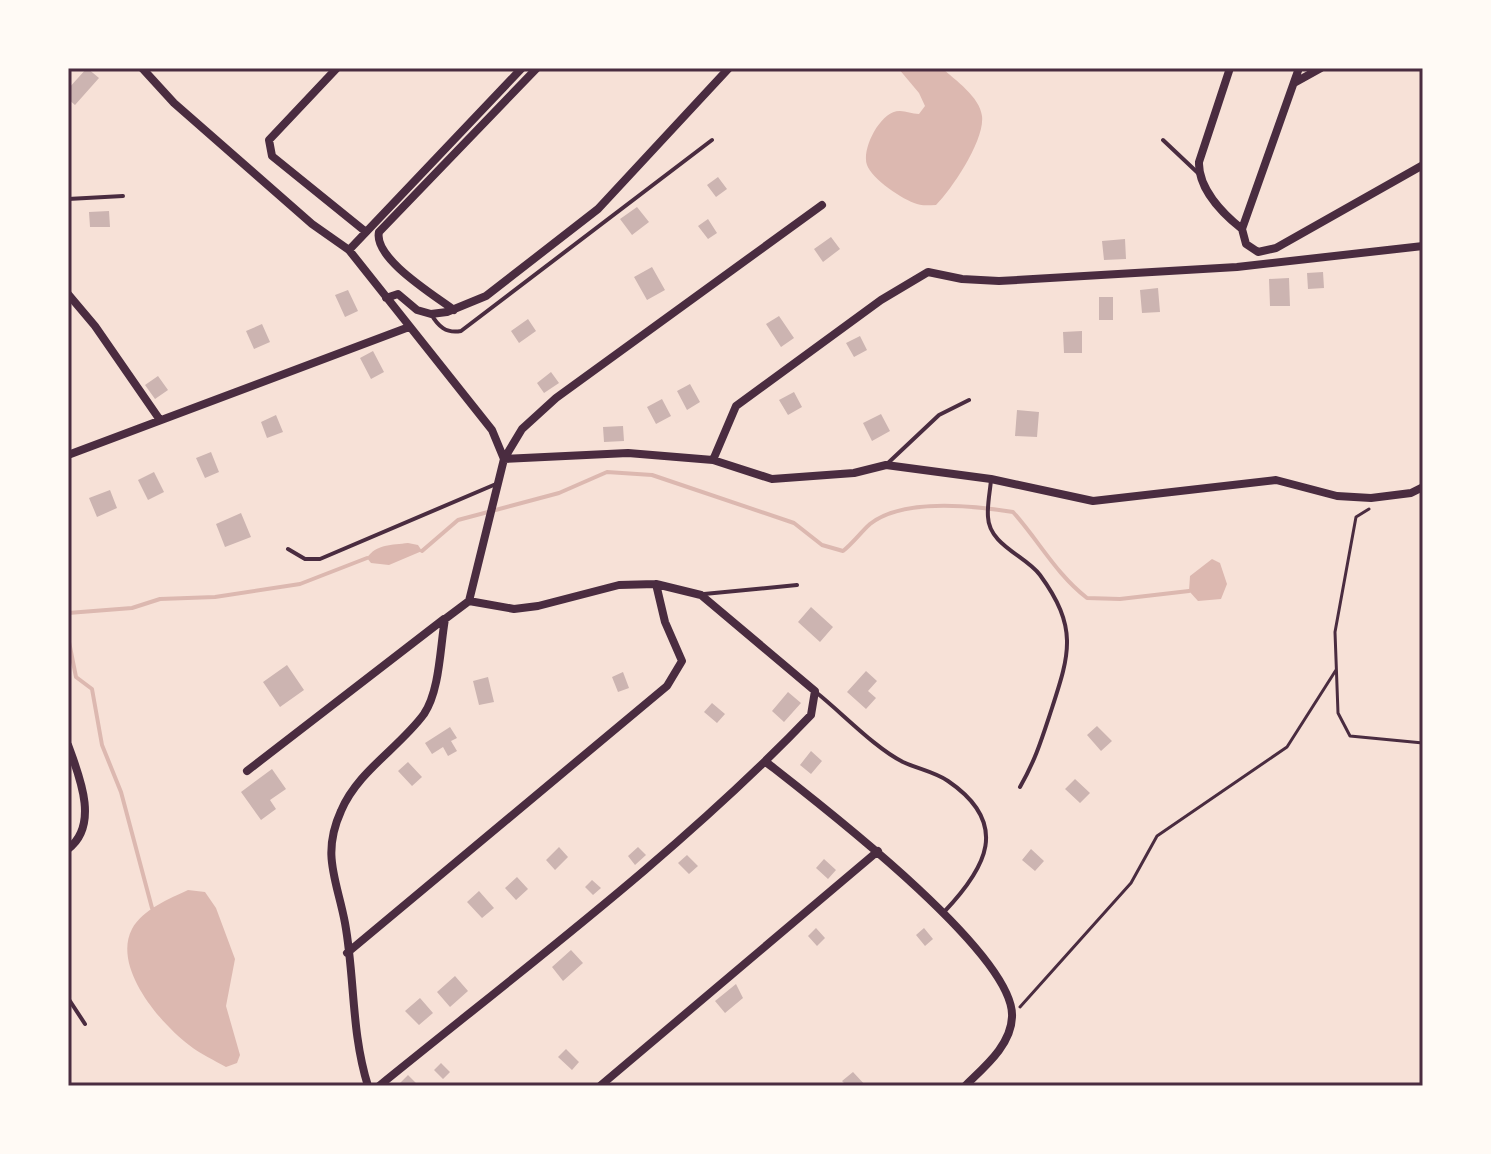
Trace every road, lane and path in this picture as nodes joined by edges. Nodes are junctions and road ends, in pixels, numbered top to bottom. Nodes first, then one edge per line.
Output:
1 (142, 68) edge
2 (337, 68) edge
3 (522, 68) edge
4 (537, 68) edge
5 (729, 68) edge
6 (1230, 68) edge
7 (1299, 68) edge
8 (1321, 68) edge
9 (1293, 84) junction
10 (712, 140) dead end
11 (1163, 140) dead end
12 (1423, 165) edge
13 (1199, 174) junction
14 (123, 196) dead end
15 (68, 199) edge
16 (822, 205) dead end
17 (1242, 229) junction
18 (366, 232) junction
19 (1423, 246) edge
20 (349, 250) junction
21 (68, 294) edge
22 (386, 298) junction
23 (454, 310) junction
24 (431, 314) junction
25 (409, 327) junction
26 (969, 400) dead end
27 (160, 420) junction
28 (68, 455) edge
29 (504, 459) junction
30 (713, 460) junction
31 (886, 465) junction
32 (991, 479) junction
33 (497, 484) junction
34 (1423, 487) edge
35 (1389, 496) junction
36 (288, 549) dead end
37 (656, 584) junction
38 (797, 585) dead end
39 (701, 595) junction
40 (469, 601) junction
41 (445, 619) junction
42 (1336, 670) junction
43 (815, 691) junction
44 (1423, 743) edge
45 (68, 745) edge
46 (766, 762) junction
47 (247, 771) dead end
48 (1020, 787) dead end
49 (68, 849) edge
50 (878, 851) junction
51 (942, 913) junction
52 (347, 953) junction
53 (68, 998) edge
54 (1012, 1016) junction
55 (85, 1024) dead end
56 (368, 1086) edge
57 (379, 1086) edge
58 (600, 1086) edge
59 (965, 1086) edge

1 - 20 street
2 - 18 street
3 - 18 street
4 - 23 street
5 - 23 street
6 - 13 street
7 - 9 street
8 - 9 street
9 - 17 street
10 - 24 lane
11 - 13 lane
12 - 17 street
13 - 17 street
14 - 15 lane
16 - 29 street
18 - 20 street
19 - 30 street
20 - 22 street
21 - 27 street
22 - 24 street
22 - 25 street
23 - 24 street
25 - 27 street
25 - 29 street
26 - 31 lane
27 - 28 street
29 - 30 street
29 - 33 street
30 - 31 street
31 - 32 street
32 - 35 street
32 - 48 lane
33 - 36 lane
33 - 40 street
34 - 35 street
35 - 42 path
37 - 39 street
37 - 40 street
37 - 52 street
38 - 39 lane
39 - 43 street
40 - 41 street
41 - 47 street
41 - 52 street
42 - 44 path
42 - 54 path
43 - 46 street
43 - 51 lane
45 - 49 street
46 - 50 street
46 - 57 street
50 - 51 street
50 - 58 street
51 - 54 street
52 - 56 street
53 - 55 lane
54 - 59 street

